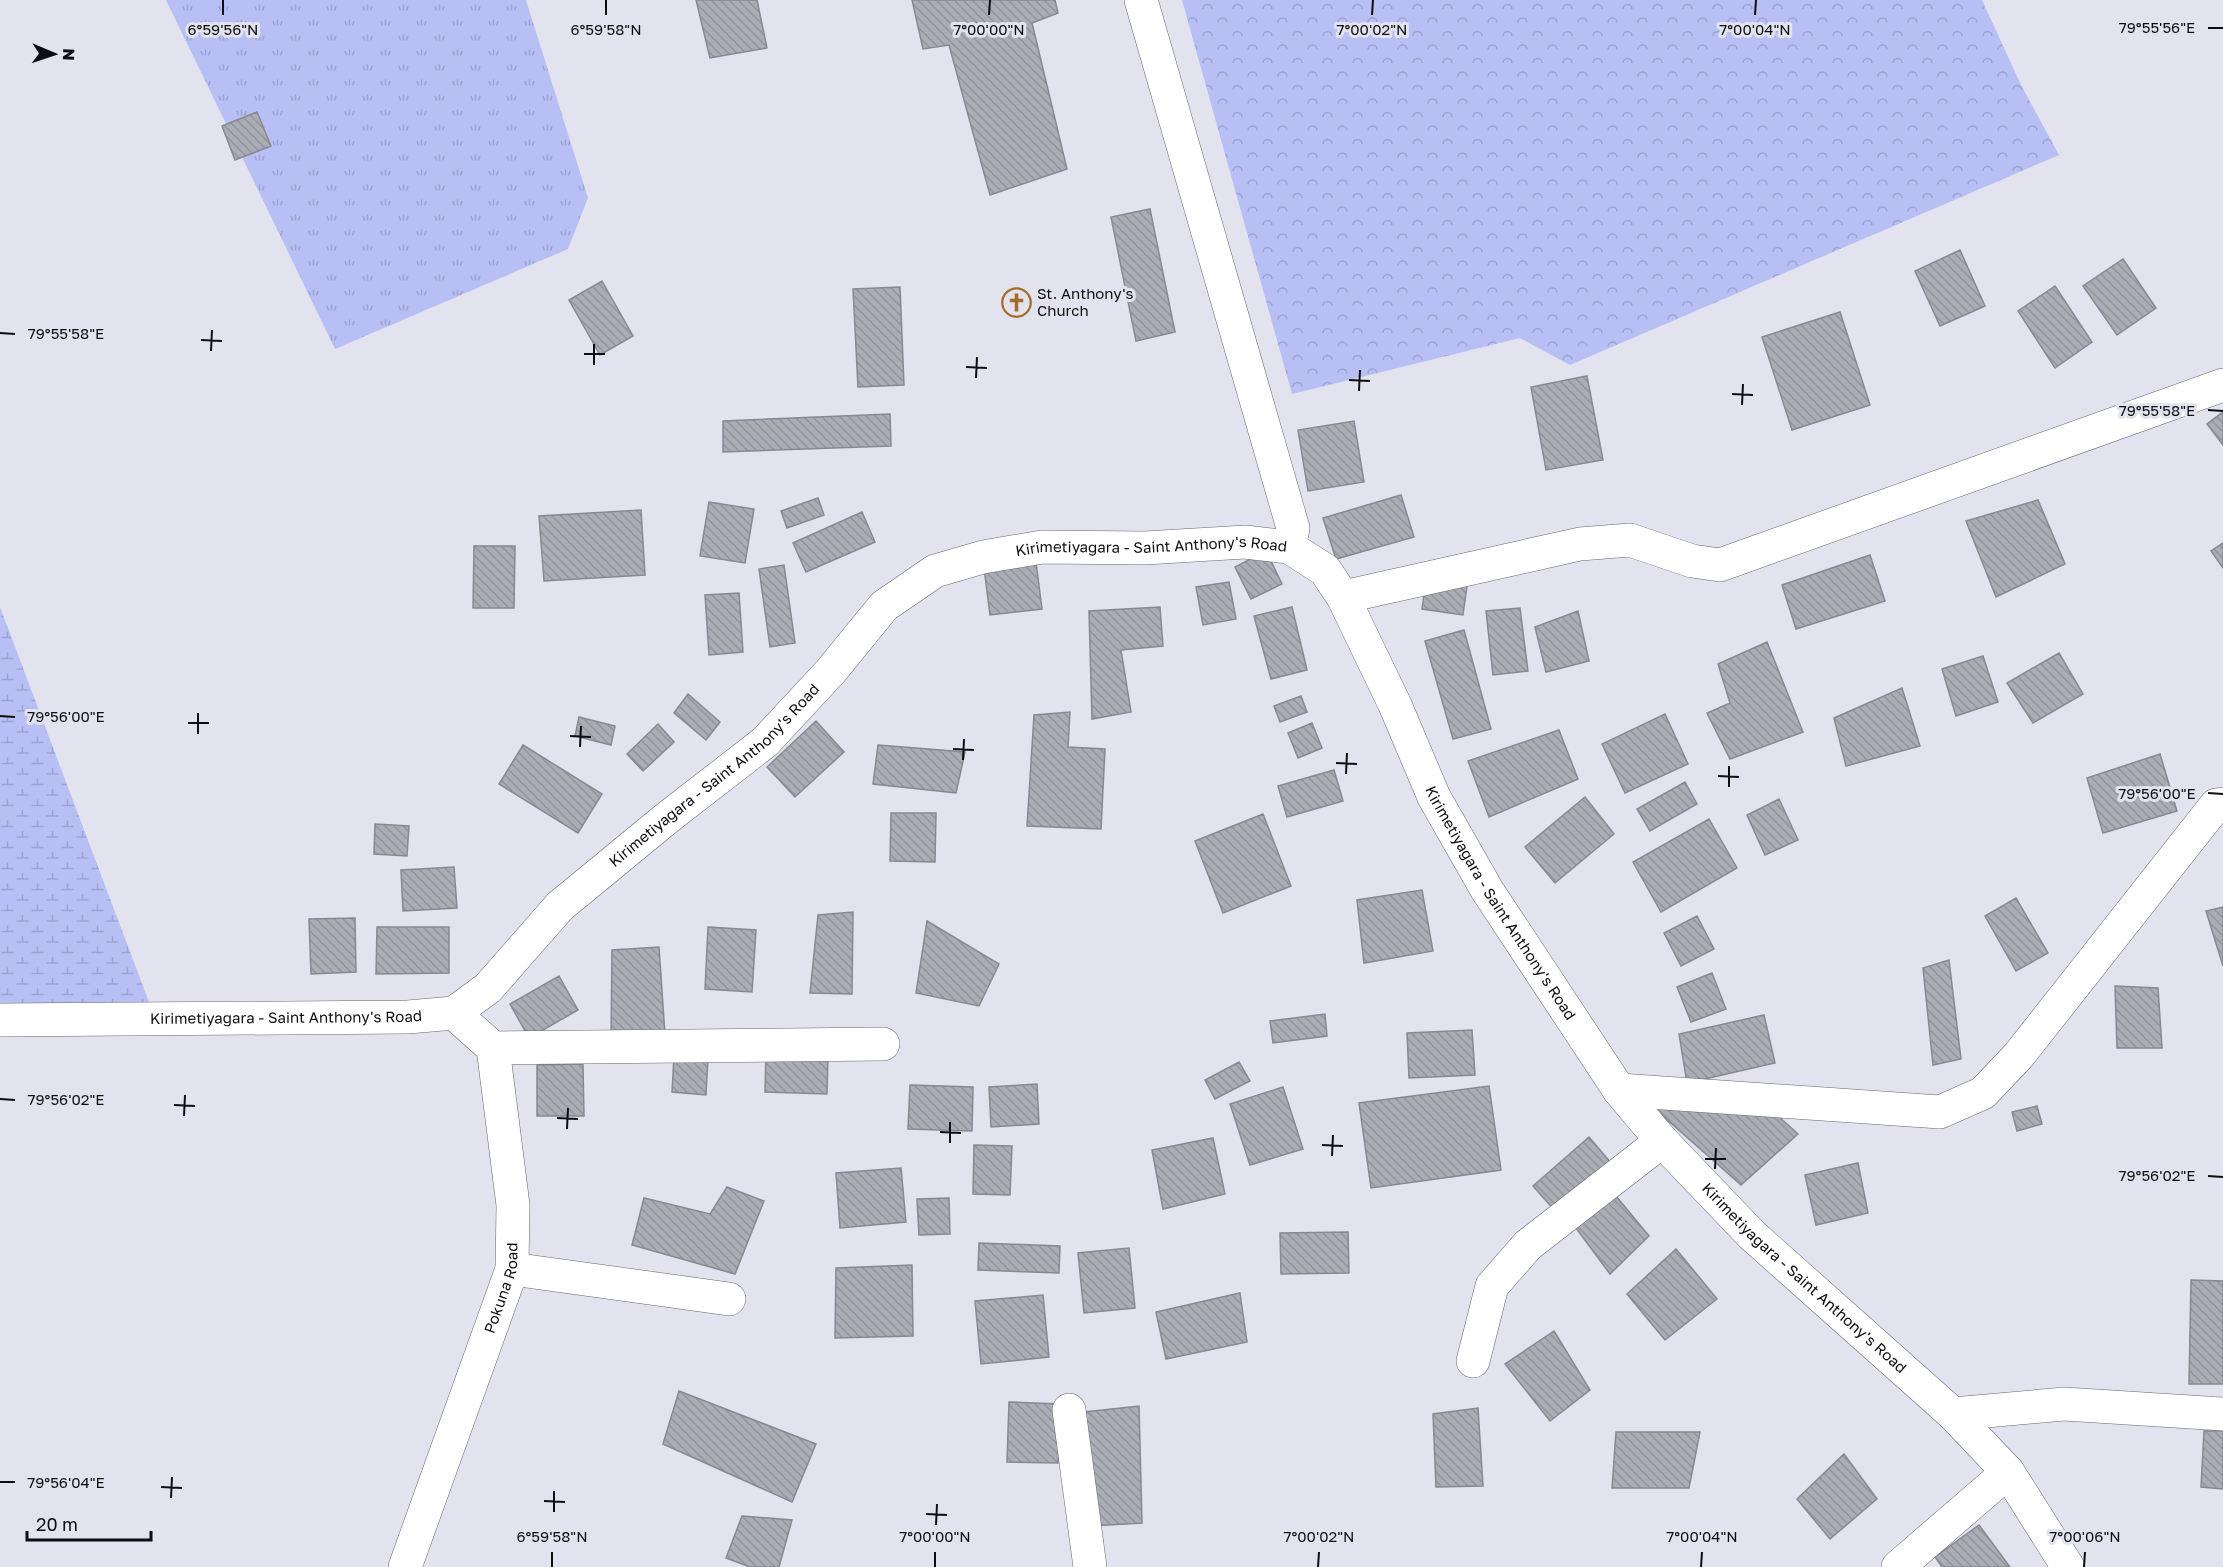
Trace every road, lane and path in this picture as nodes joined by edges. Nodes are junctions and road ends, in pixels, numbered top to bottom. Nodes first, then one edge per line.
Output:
1 (1141, 0) edge
2 (2223, 385) edge
3 (1289, 547) junction
4 (1343, 597) junction
5 (2223, 804) edge
6 (454, 1013) junction
7 (0, 1020) edge
8 (883, 1044) dead end
9 (493, 1048) junction
10 (1618, 1090) junction
11 (1662, 1141) junction
12 (512, 1269) junction
13 (729, 1299) dead end
14 (1473, 1361) dead end
15 (1069, 1410) dead end
16 (2223, 1413) edge
17 (1953, 1414) junction
18 (2008, 1472) junction
19 (405, 1567) edge
20 (1090, 1567) edge
21 (1899, 1567) edge
22 (2068, 1567) edge

1 - 3 street
2 - 4 street
3 - 4 street, Kirimetiyagara - Saint Anthony's Road
3 - 6 street, Kirimetiyagara - Saint Anthony's Road
4 - 10 street, Kirimetiyagara - Saint Anthony's Road
5 - 10 street
6 - 7 street, Kirimetiyagara - Saint Anthony's Road
6 - 9 street
8 - 9 street
9 - 12 street, Pokuna Road
10 - 11 street, Kirimetiyagara - Saint Anthony's Road
11 - 14 street
11 - 17 street, Kirimetiyagara - Saint Anthony's Road
12 - 13 street
12 - 19 street, Pokuna Road
15 - 20 street
16 - 17 street
17 - 18 street, Kirimetiyagara - Saint Anthony's Road
18 - 21 street
18 - 22 street, Kirimetiyagara - Saint Anthony's Road

